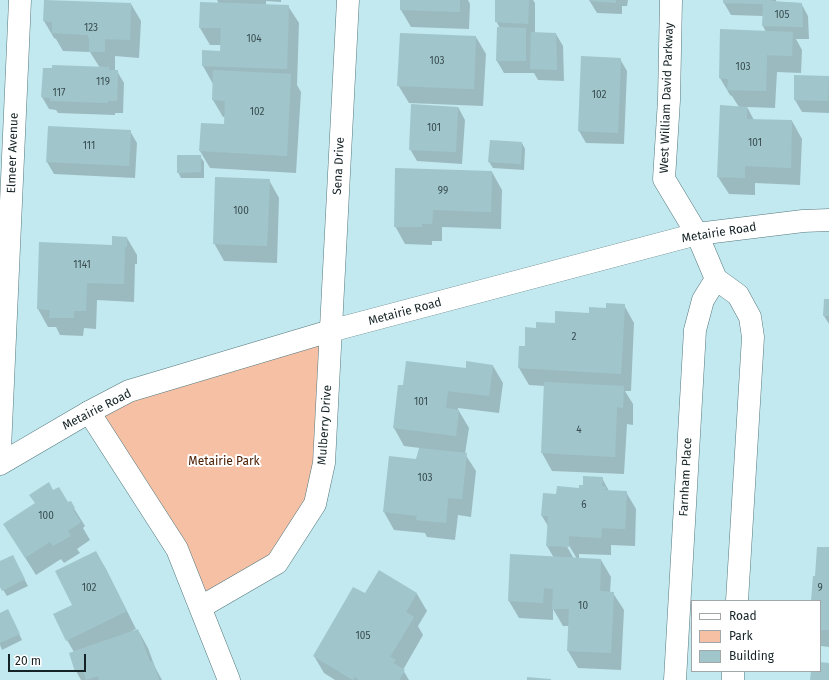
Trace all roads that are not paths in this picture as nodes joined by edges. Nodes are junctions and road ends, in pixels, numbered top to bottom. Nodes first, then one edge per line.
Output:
1 (20, 0) edge
2 (348, 0) edge
3 (671, 0) edge
4 (829, 220) edge
5 (697, 234) junction
6 (716, 279) junction
7 (330, 332) junction
8 (89, 412) junction
9 (0, 450) edge
10 (0, 464) edge
11 (737, 600) edge
12 (201, 607) junction
13 (230, 680) edge
14 (675, 680) edge

1 - 9 street, Elmeer Avenue
2 - 7 street, Sena Drive
3 - 5 street, West William David Parkway
4 - 5 street, Metairie Road
5 - 6 street
5 - 7 street, Metairie Road
6 - 11 street
6 - 14 street, Farnham Place
7 - 8 street, Metairie Road
7 - 12 street, Mulberry Drive
8 - 10 street, Metairie Road
8 - 12 street
12 - 13 street

